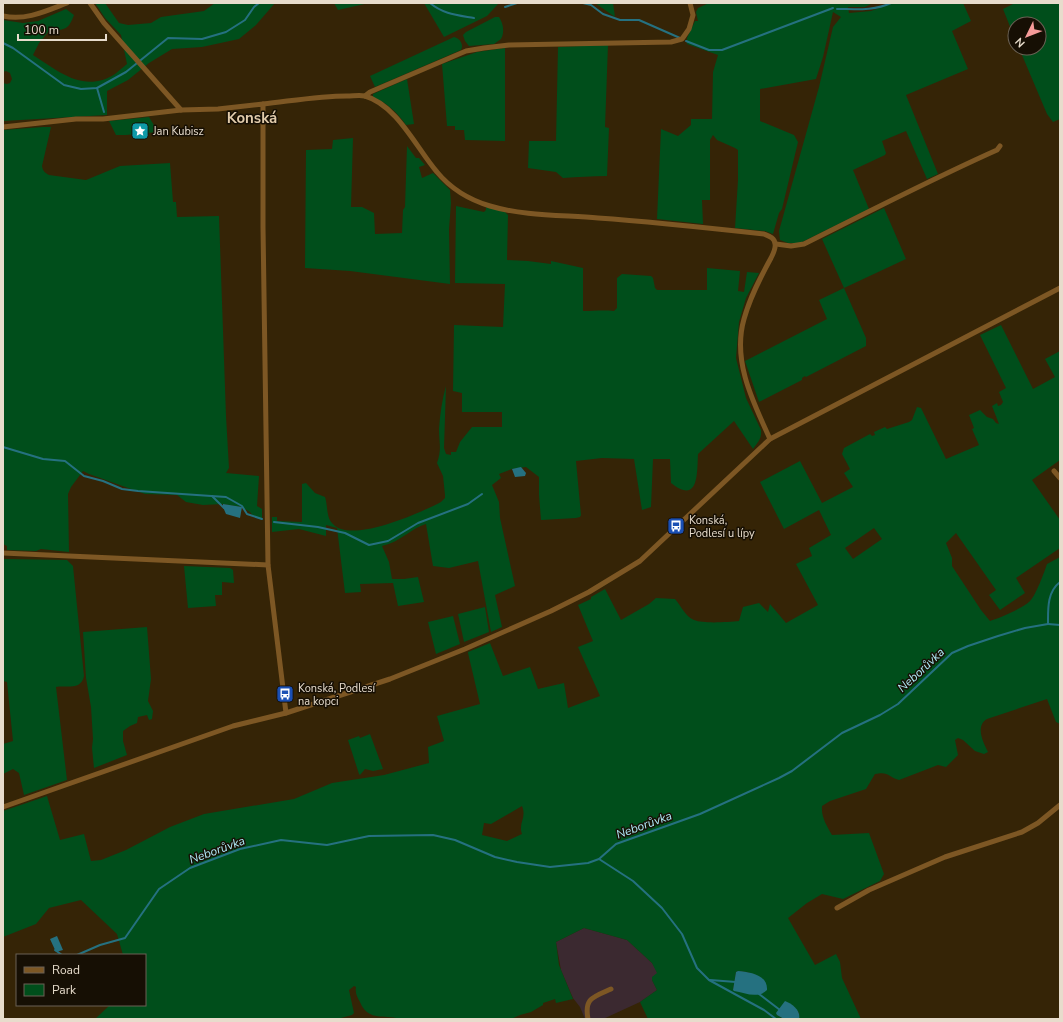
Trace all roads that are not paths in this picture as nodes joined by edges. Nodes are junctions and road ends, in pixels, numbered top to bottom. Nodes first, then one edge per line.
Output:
1 (67, 3) edge
2 (90, 3) edge
3 (690, 3) edge
4 (3, 16) edge
5 (365, 96) junction
6 (263, 104) junction
7 (182, 110) junction
8 (3, 126) edge
9 (1000, 146) dead end
10 (776, 244) junction
11 (1060, 288) edge
12 (770, 439) junction
13 (1054, 471) dead end
14 (1060, 478) edge
15 (3, 553) edge
16 (268, 565) junction
17 (286, 713) junction
18 (1060, 805) edge
19 (3, 807) edge
20 (837, 908) dead end
21 (611, 989) dead end
22 (588, 1019) edge

1 - 4 street
2 - 7 street
3 - 5 street
5 - 6 street
5 - 10 street
6 - 7 street
6 - 16 street
7 - 8 street
9 - 10 street
10 - 12 street
11 - 12 street
12 - 17 street
13 - 14 street
15 - 16 street
16 - 17 street
17 - 19 street
18 - 20 street
21 - 22 street

